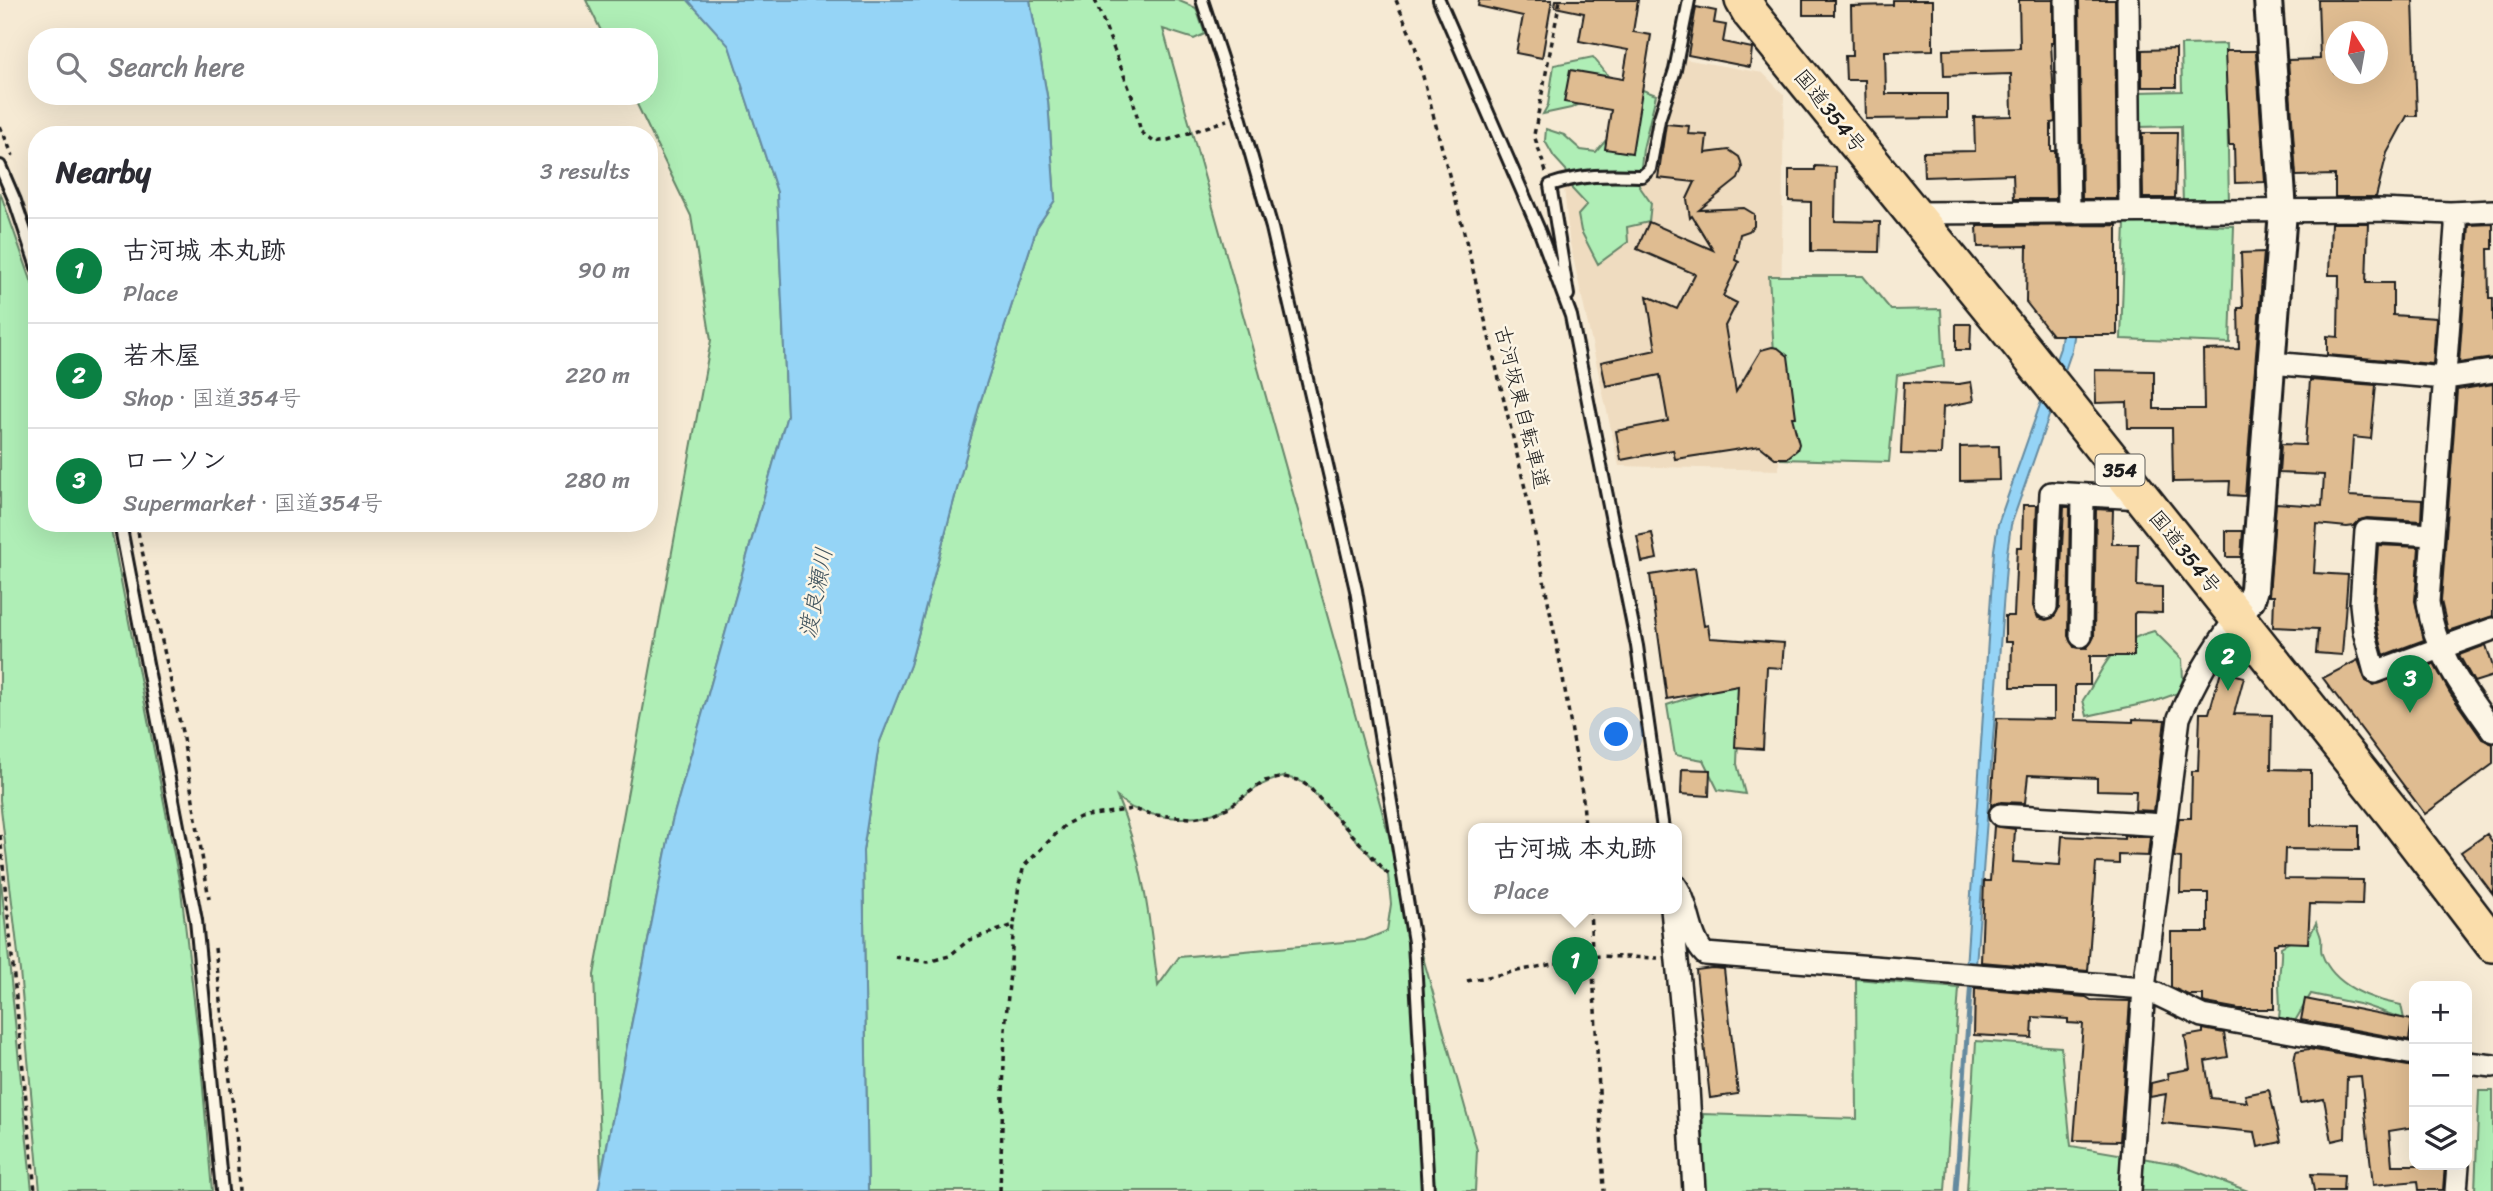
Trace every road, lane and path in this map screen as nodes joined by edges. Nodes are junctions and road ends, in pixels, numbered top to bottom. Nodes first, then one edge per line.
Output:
1 (1096, 0) edge
2 (1202, 0) edge
3 (1395, 0) edge
4 (1439, 0) edge
5 (1560, 0) edge
6 (1689, 0) edge
7 (1743, 0) edge
8 (2066, 0) edge
9 (2128, 0) edge
10 (2267, 0) edge
11 (1240, 116) junction
12 (0, 166) edge
13 (1550, 185) junction
14 (2130, 211) junction
15 (2283, 211) junction
16 (2493, 211) edge
17 (2069, 212) junction
18 (1913, 213) junction
19 (2450, 213) junction
20 (28, 240) edge
21 (1571, 316) junction
22 (2271, 363) junction
23 (2493, 371) edge
24 (2445, 378) junction
25 (2083, 495) junction
26 (2142, 498) junction
27 (122, 532) edge
28 (2432, 535) junction
29 (2046, 607) dead end
30 (2237, 617) junction
31 (2493, 628) edge
32 (2081, 636) dead end
33 (2440, 648) junction
34 (2493, 731) edge
35 (2000, 815) dead end
36 (1585, 823) edge
37 (1662, 823) edge
38 (2164, 825) junction
39 (0, 835) edge
40 (1404, 883) junction
41 (1682, 898) edge
42 (1590, 914) edge
43 (1672, 914) edge
44 (1014, 925) junction
45 (2488, 930) edge
46 (1593, 956) junction
47 (895, 957) dead end
48 (1669, 958) dead end
49 (1467, 981) dead end
50 (2144, 988) junction
51 (2409, 1053) edge
52 (2472, 1064) edge
53 (2493, 1066) edge
54 (2458, 1170) edge
55 (35, 1191) edge
56 (222, 1191) edge
57 (1000, 1191) edge
58 (1428, 1191) edge
59 (1604, 1191) edge
60 (1694, 1191) edge
61 (2130, 1191) edge
62 (2456, 1191) edge

1 - 11 path
2 - 11 lane
3 - 36 path, 古河坂東自転車道
4 - 21 lane
5 - 13 path
6 - 13 lane
7 - 18 highway, 国道354号 / 354
8 - 17 street
9 - 14 street
10 - 15 street
11 - 40 lane
12 - 20 lane
13 - 21 lane
14 - 15 street
14 - 17 street
15 - 19 street
15 - 22 street
16 - 19 street
17 - 18 street
18 - 26 highway, 国道354号 / 354
19 - 24 street
21 - 37 lane
22 - 24 street
22 - 30 street
23 - 24 street
24 - 28 street
25 - 26 street
25 - 29 street
25 - 32 street
26 - 30 highway, 国道354号 / 354
27 - 56 lane
28 - 33 street
28 - 33 street
30 - 38 street
30 - 45 highway, 国道354号 / 354
31 - 33 street
33 - 34 street
35 - 38 street
38 - 50 street
39 - 55 path
40 - 44 path
40 - 58 lane
41 - 50 street
42 - 46 path
43 - 60 street
44 - 47 path
44 - 57 path
46 - 48 path
46 - 49 path
46 - 59 path
50 - 51 street
50 - 61 street
52 - 53 street
54 - 62 street

